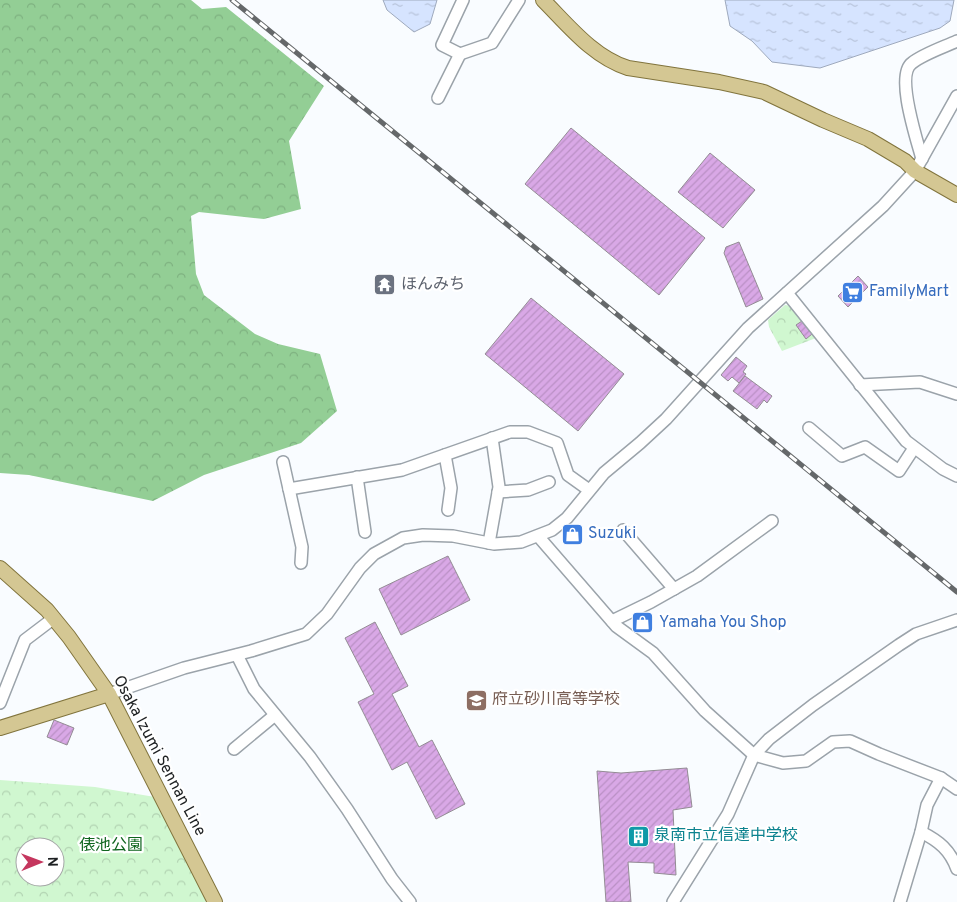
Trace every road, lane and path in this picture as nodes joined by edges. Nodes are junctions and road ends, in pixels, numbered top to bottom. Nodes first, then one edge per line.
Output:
1 (463, 0) edge
2 (519, 0) edge
3 (543, 0) edge
4 (957, 41) edge
5 (460, 54) junction
6 (957, 96) edge
7 (438, 98) dead end
8 (918, 165) junction
9 (957, 195) edge
10 (787, 293) junction
11 (860, 386) junction
12 (957, 394) edge
13 (810, 428) dead end
14 (492, 438) junction
15 (914, 448) junction
16 (445, 455) junction
17 (283, 462) dead end
18 (957, 476) edge
19 (357, 478) junction
20 (549, 482) dead end
21 (289, 489) junction
22 (589, 490) junction
23 (498, 492) junction
24 (448, 510) dead end
25 (772, 521) dead end
26 (623, 530) dead end
27 (365, 532) dead end
28 (538, 536) junction
29 (489, 543) junction
30 (301, 563) dead end
31 (0, 568) edge
32 (674, 589) junction
33 (54, 618) junction
34 (957, 620) edge
35 (612, 621) junction
36 (237, 655) junction
37 (109, 694) junction
38 (0, 703) edge
39 (275, 715) junction
40 (0, 728) edge
41 (234, 749) dead end
42 (754, 755) junction
43 (941, 778) junction
44 (957, 789) edge
45 (921, 832) junction
46 (957, 869) edge
47 (215, 902) edge
48 (410, 902) edge
49 (673, 902) edge
50 (900, 902) edge

1 - 5 street
2 - 5 street
3 - 8 main road
4 - 8 street
5 - 7 street
6 - 8 street
8 - 9 main road
8 - 10 street
10 - 11 street
10 - 22 street
11 - 12 street
11 - 15 street
13 - 15 street
14 - 16 street
14 - 22 street
14 - 23 street
15 - 18 street
16 - 19 street
16 - 24 street
17 - 21 street
19 - 21 street
19 - 27 street
20 - 23 street
21 - 30 street
22 - 28 street
23 - 29 street
25 - 32 street
26 - 32 street
28 - 29 street
28 - 35 street
29 - 36 street
31 - 33 main road, Osaka Izumi Sennan Line
32 - 35 street
33 - 37 main road, Osaka Izumi Sennan Line
33 - 38 street
34 - 42 street
35 - 42 street
36 - 37 street
36 - 39 street
37 - 40 main road
37 - 47 main road, Osaka Izumi Sennan Line
39 - 41 street
39 - 48 street
42 - 43 street
42 - 49 street
43 - 44 street
43 - 45 street
45 - 46 street
45 - 50 street

